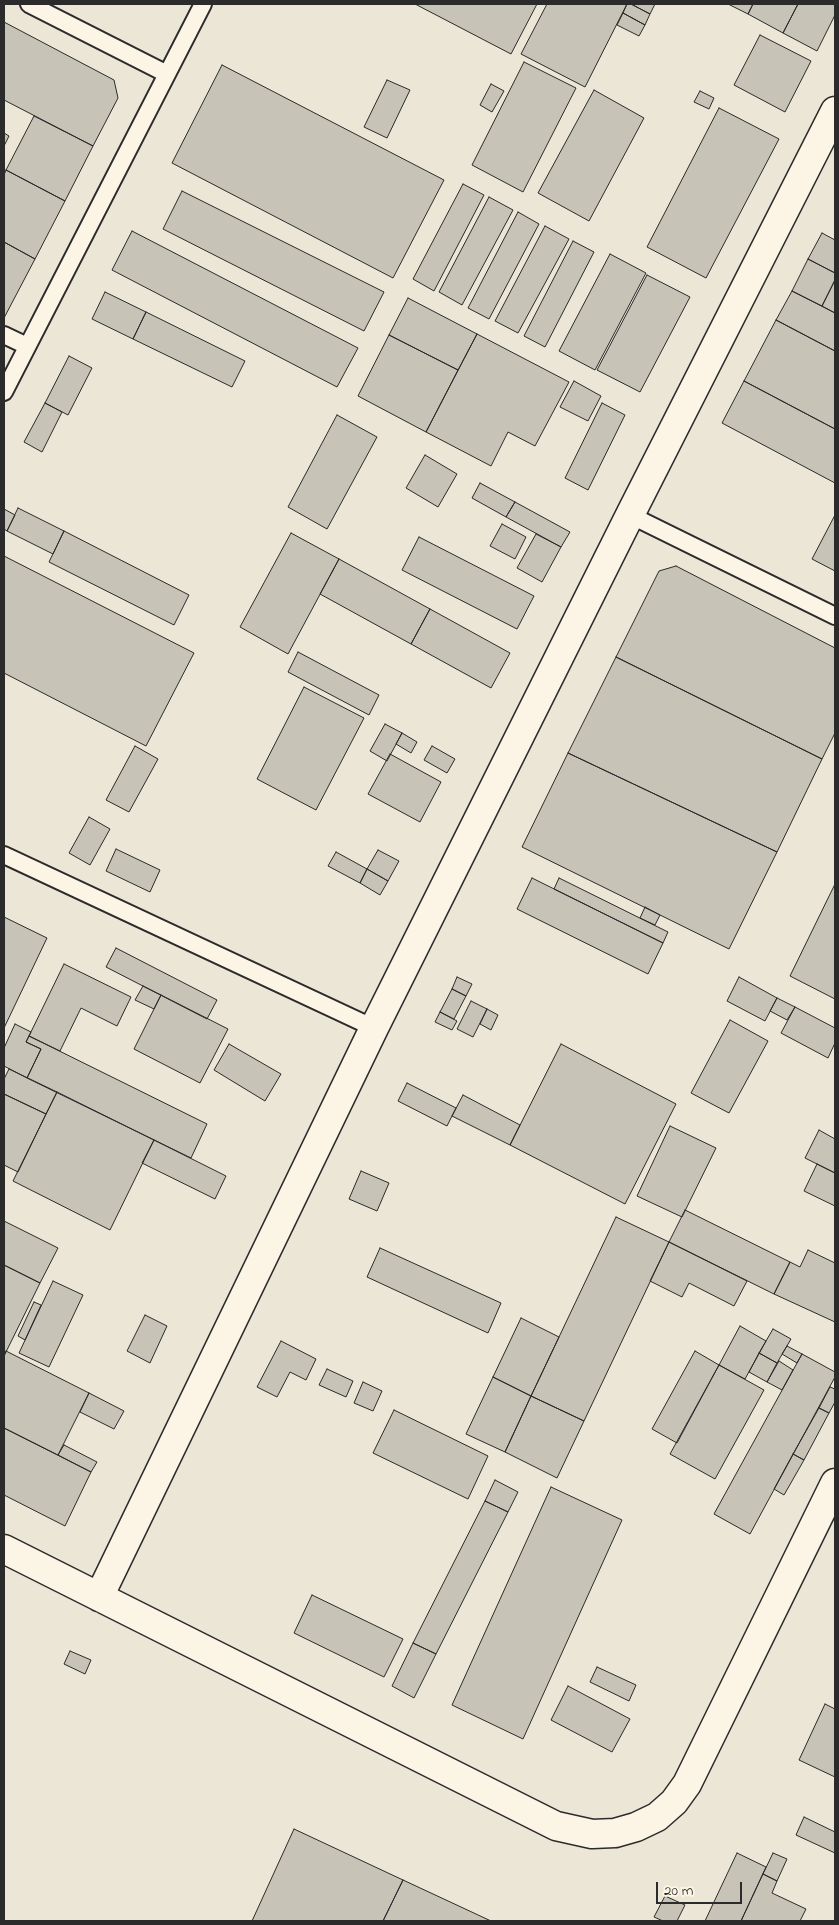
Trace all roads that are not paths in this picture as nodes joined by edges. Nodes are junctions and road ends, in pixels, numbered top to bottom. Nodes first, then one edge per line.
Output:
1 (29, 4) edge
2 (203, 4) edge
3 (166, 74) junction
4 (835, 111) edge
5 (4, 335) edge
6 (27, 346) junction
7 (4, 392) edge
8 (630, 515) junction
9 (835, 616) edge
10 (4, 855) edge
11 (374, 1028) junction
12 (835, 1482) edge
13 (4, 1549) edge
14 (99, 1597) junction

1 - 3 lane
2 - 3 lane
3 - 6 lane
4 - 8 street
5 - 6 lane
6 - 7 lane
8 - 9 lane
8 - 11 street
10 - 11 lane
11 - 14 street
12 - 14 street
13 - 14 street

